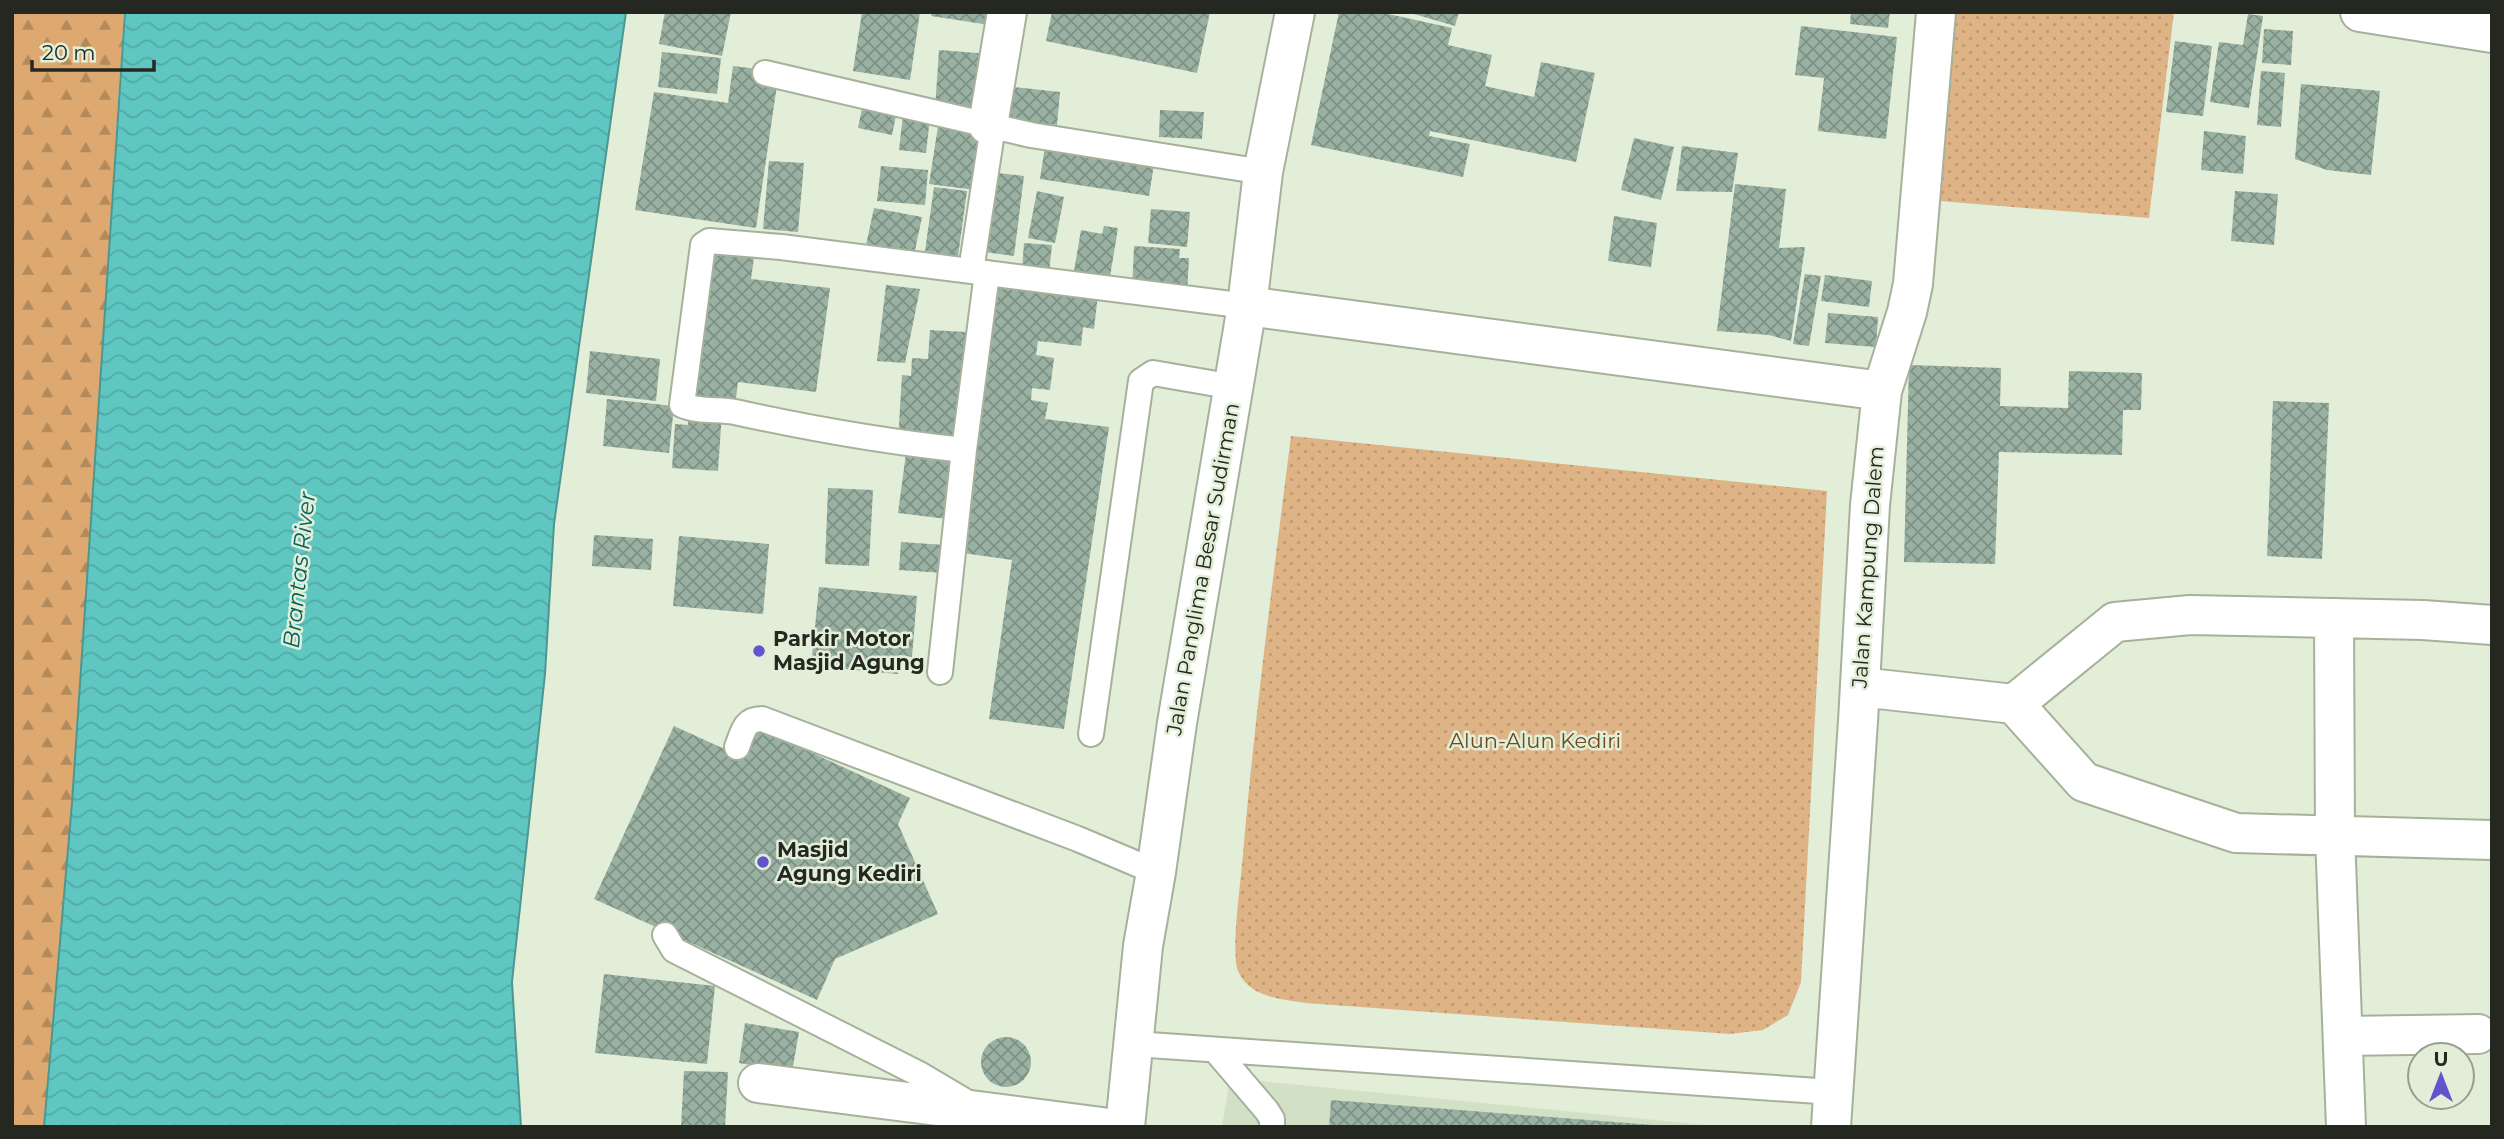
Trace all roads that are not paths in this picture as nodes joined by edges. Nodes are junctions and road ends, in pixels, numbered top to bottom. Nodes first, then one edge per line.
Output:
1 (1007, 12) edge
2 (1295, 12) edge
3 (1936, 12) edge
4 (2360, 12) edge
5 (2492, 33) edge
6 (765, 73) dead end
7 (991, 125) junction
8 (1263, 172) junction
9 (979, 272) junction
10 (1247, 306) junction
11 (1234, 387) junction
12 (1882, 391) junction
13 (964, 450) junction
14 (2334, 618) junction
15 (2492, 625) edge
16 (940, 672) dead end
17 (1860, 687) junction
18 (2014, 704) junction
19 (1091, 734) dead end
20 (737, 747) dead end
21 (2335, 835) junction
22 (2492, 841) edge
23 (1156, 872) junction
24 (664, 935) dead end
25 (2477, 1034) dead end
26 (2343, 1036) junction
27 (1135, 1044) junction
28 (1215, 1050) junction
29 (758, 1083) dead end
30 (1832, 1110) edge
31 (1000, 1118) edge
32 (1102, 1127) edge
33 (1125, 1127) edge
34 (1272, 1127) edge
35 (2346, 1127) edge

1 - 7 street
2 - 8 street, Jalan Panglima Besar Sudirman
3 - 12 street, Jalan Kampung Dalem
4 - 5 street
6 - 7 lane
7 - 8 lane
7 - 9 lane
8 - 10 street, Jalan Panglima Besar Sudirman
9 - 10 lane
9 - 13 lane
9 - 13 lane
10 - 11 street, Jalan Panglima Besar Sudirman
10 - 12 street
11 - 19 lane
11 - 23 street, Jalan Panglima Besar Sudirman
12 - 17 street, Jalan Kampung Dalem
13 - 16 lane
14 - 15 street
14 - 18 street
14 - 21 street
17 - 18 street
17 - 30 street, Jalan Kampung Dalem
18 - 21 street
20 - 23 lane
21 - 22 street
21 - 26 street
23 - 27 street, Jalan Panglima Besar Sudirman
24 - 31 lane
25 - 26 street
26 - 35 street
27 - 28 lane
27 - 33 street, Jalan Panglima Besar Sudirman
28 - 30 lane
28 - 34 lane
29 - 31 street
31 - 32 street

